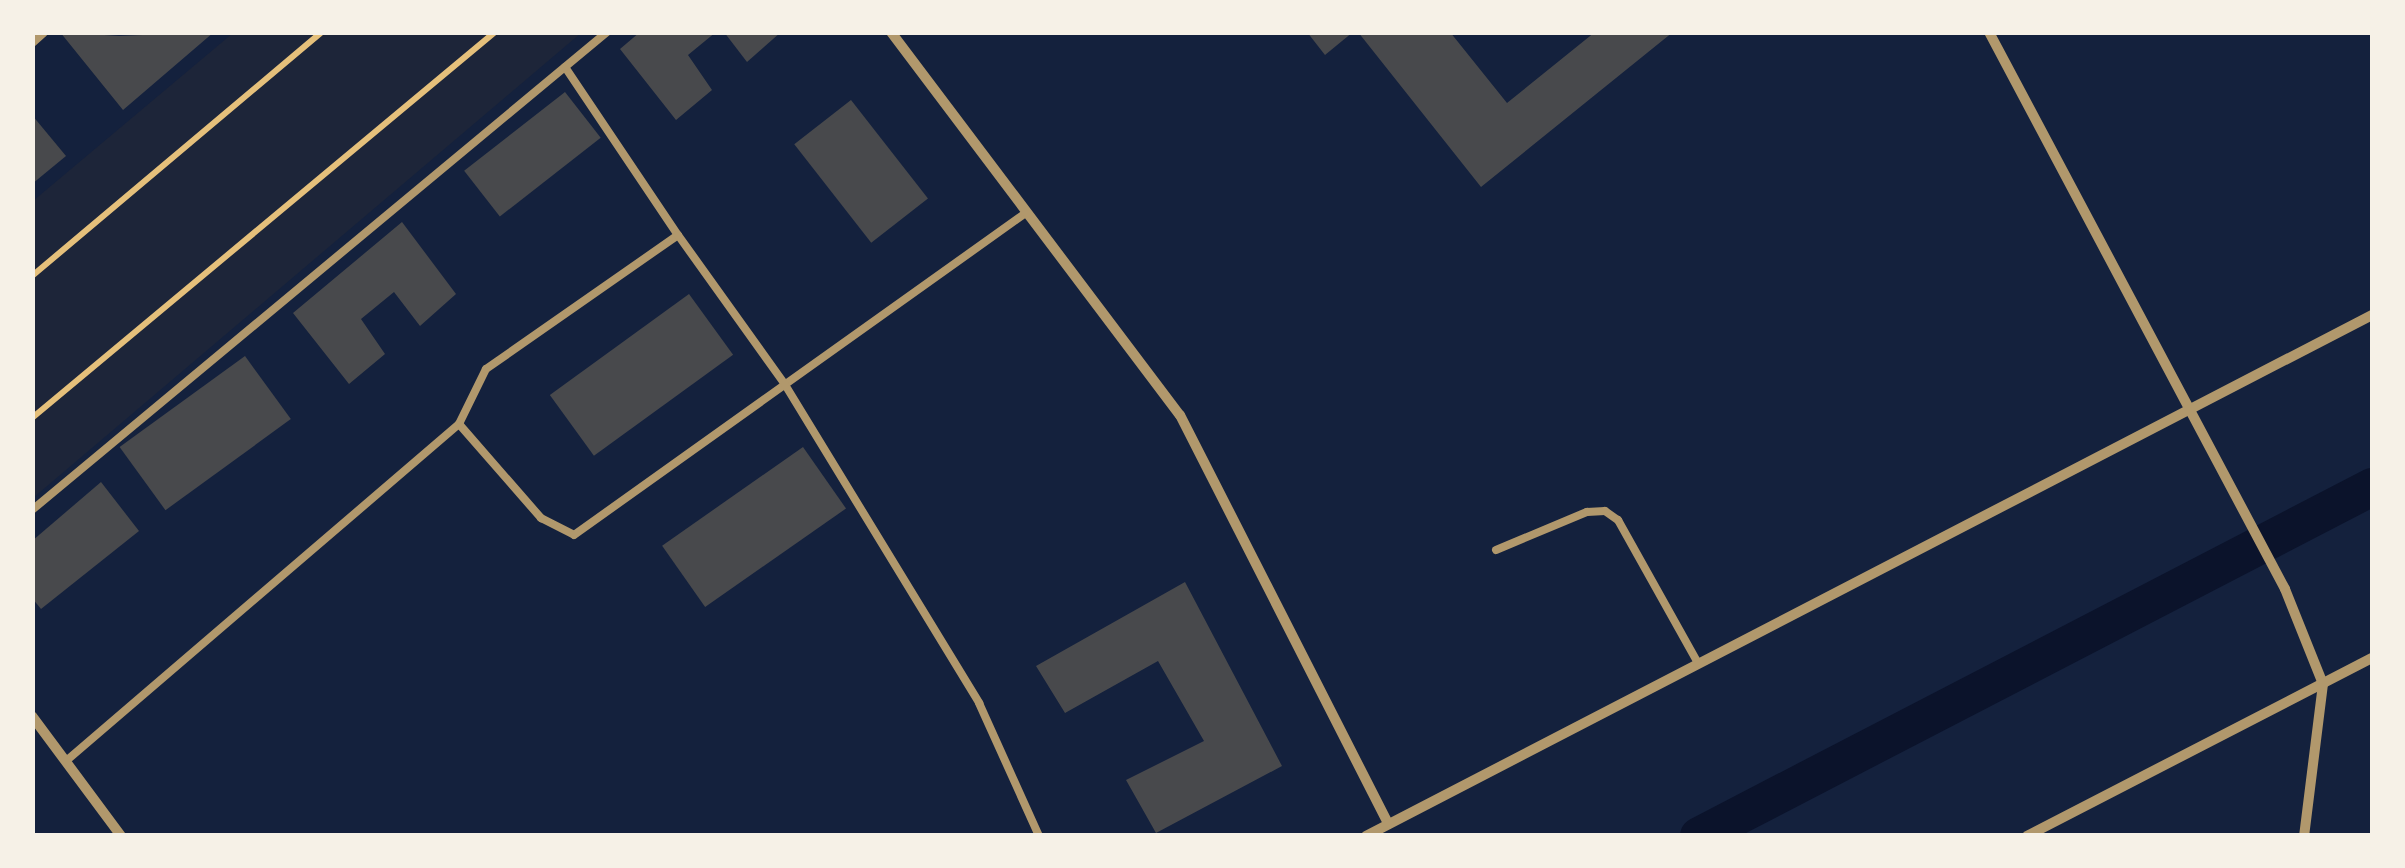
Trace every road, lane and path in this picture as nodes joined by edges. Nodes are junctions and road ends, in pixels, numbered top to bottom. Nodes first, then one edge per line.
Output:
1 (43, 32) edge
2 (322, 32) edge
3 (494, 32) edge
4 (607, 32) edge
5 (891, 32) edge
6 (1989, 32) edge
7 (32, 42) edge
8 (564, 68) junction
9 (1026, 212) junction
10 (678, 235) junction
11 (32, 276) edge
12 (2372, 315) edge
13 (784, 383) junction
14 (2190, 408) junction
15 (32, 418) edge
16 (459, 424) junction
17 (32, 510) edge
18 (1496, 550) dead end
19 (2372, 658) edge
20 (1698, 663) junction
21 (2323, 684) junction
22 (32, 716) edge
23 (66, 762) junction
24 (1388, 824) junction
25 (121, 836) edge
26 (1039, 836) edge
27 (1366, 836) edge
28 (2028, 836) edge
29 (2304, 836) edge

1 - 7 street
2 - 11 path
3 - 15 path
4 - 8 lane
5 - 9 street
6 - 14 street
8 - 10 lane
8 - 17 lane
9 - 13 lane
9 - 24 street
10 - 13 lane
10 - 16 lane
12 - 14 street
13 - 16 lane
13 - 26 lane
14 - 20 street
14 - 21 street
16 - 23 lane
18 - 20 lane
19 - 21 street
20 - 24 street
21 - 28 street
21 - 29 street
22 - 23 street
23 - 25 street
24 - 27 street

